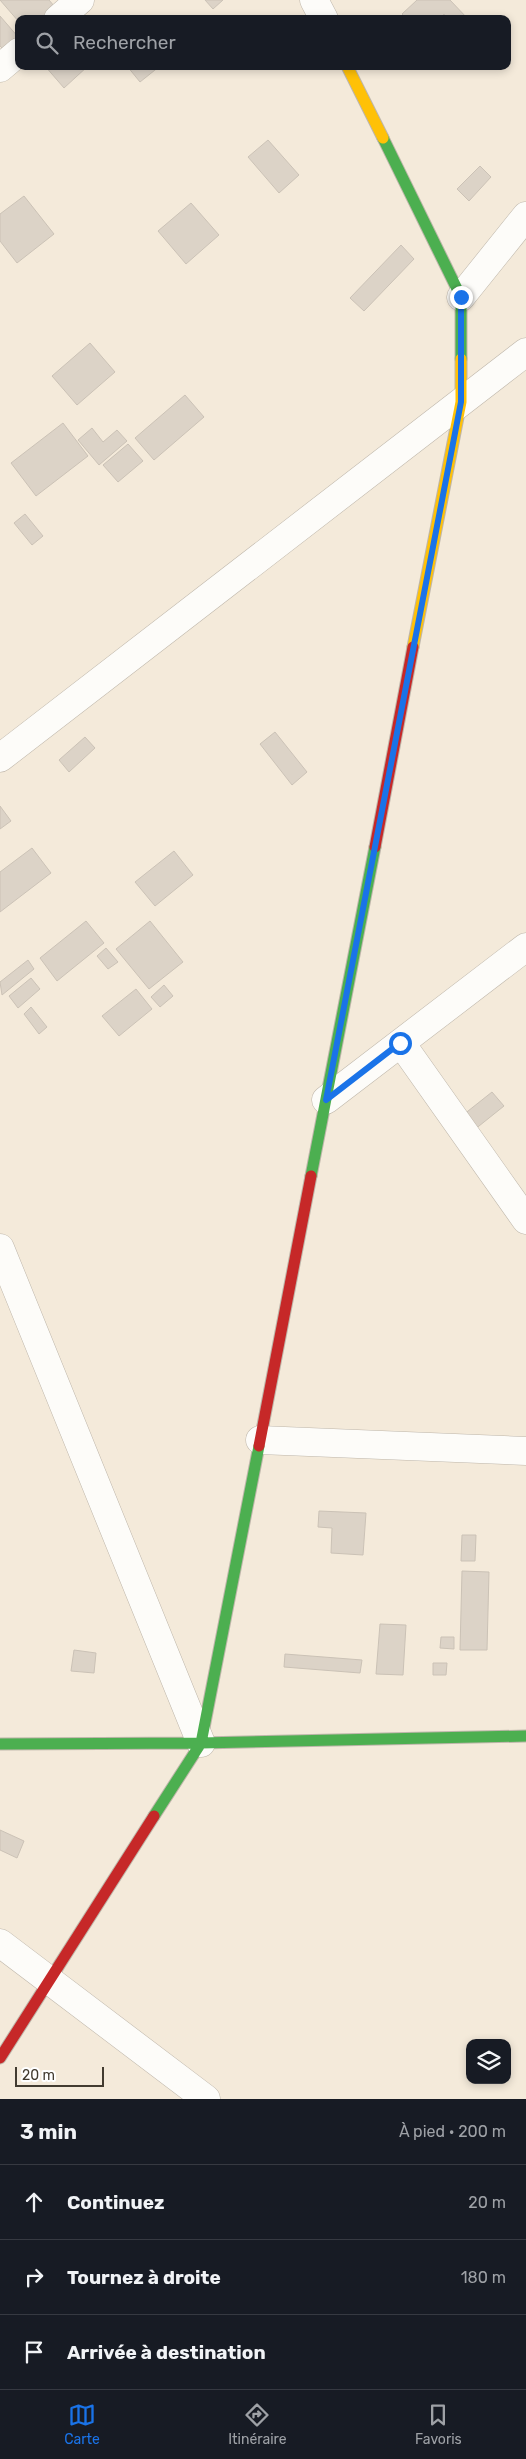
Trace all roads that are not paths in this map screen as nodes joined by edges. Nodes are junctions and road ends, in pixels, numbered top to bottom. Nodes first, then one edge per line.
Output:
1 (80, 0) edge
2 (314, 0) edge
3 (63, 15) edge
4 (322, 15) edge
5 (15, 55) edge
6 (0, 68) edge
7 (349, 70) edge
8 (526, 216) edge
9 (461, 297) junction
10 (526, 352) edge
11 (461, 402) junction
12 (0, 758) edge
13 (526, 948) edge
14 (400, 1043) junction
15 (326, 1100) junction
16 (526, 1220) edge
17 (0, 1248) edge
18 (260, 1440) junction
19 (526, 1451) edge
20 (526, 1736) edge
21 (201, 1743) junction
22 (0, 1744) edge
23 (0, 1942) edge
24 (49, 1980) junction
25 (0, 2058) edge
26 (206, 2099) edge

1 - 3 street
2 - 4 street
5 - 6 street
7 - 9 street
8 - 9 street
9 - 11 street
10 - 11 street
11 - 12 street
11 - 15 street
13 - 14 street
14 - 15 street
14 - 16 street
15 - 18 street
17 - 21 street
18 - 19 street
18 - 21 street
20 - 21 street
21 - 22 street
21 - 24 street
23 - 24 street
24 - 25 street
24 - 26 street

